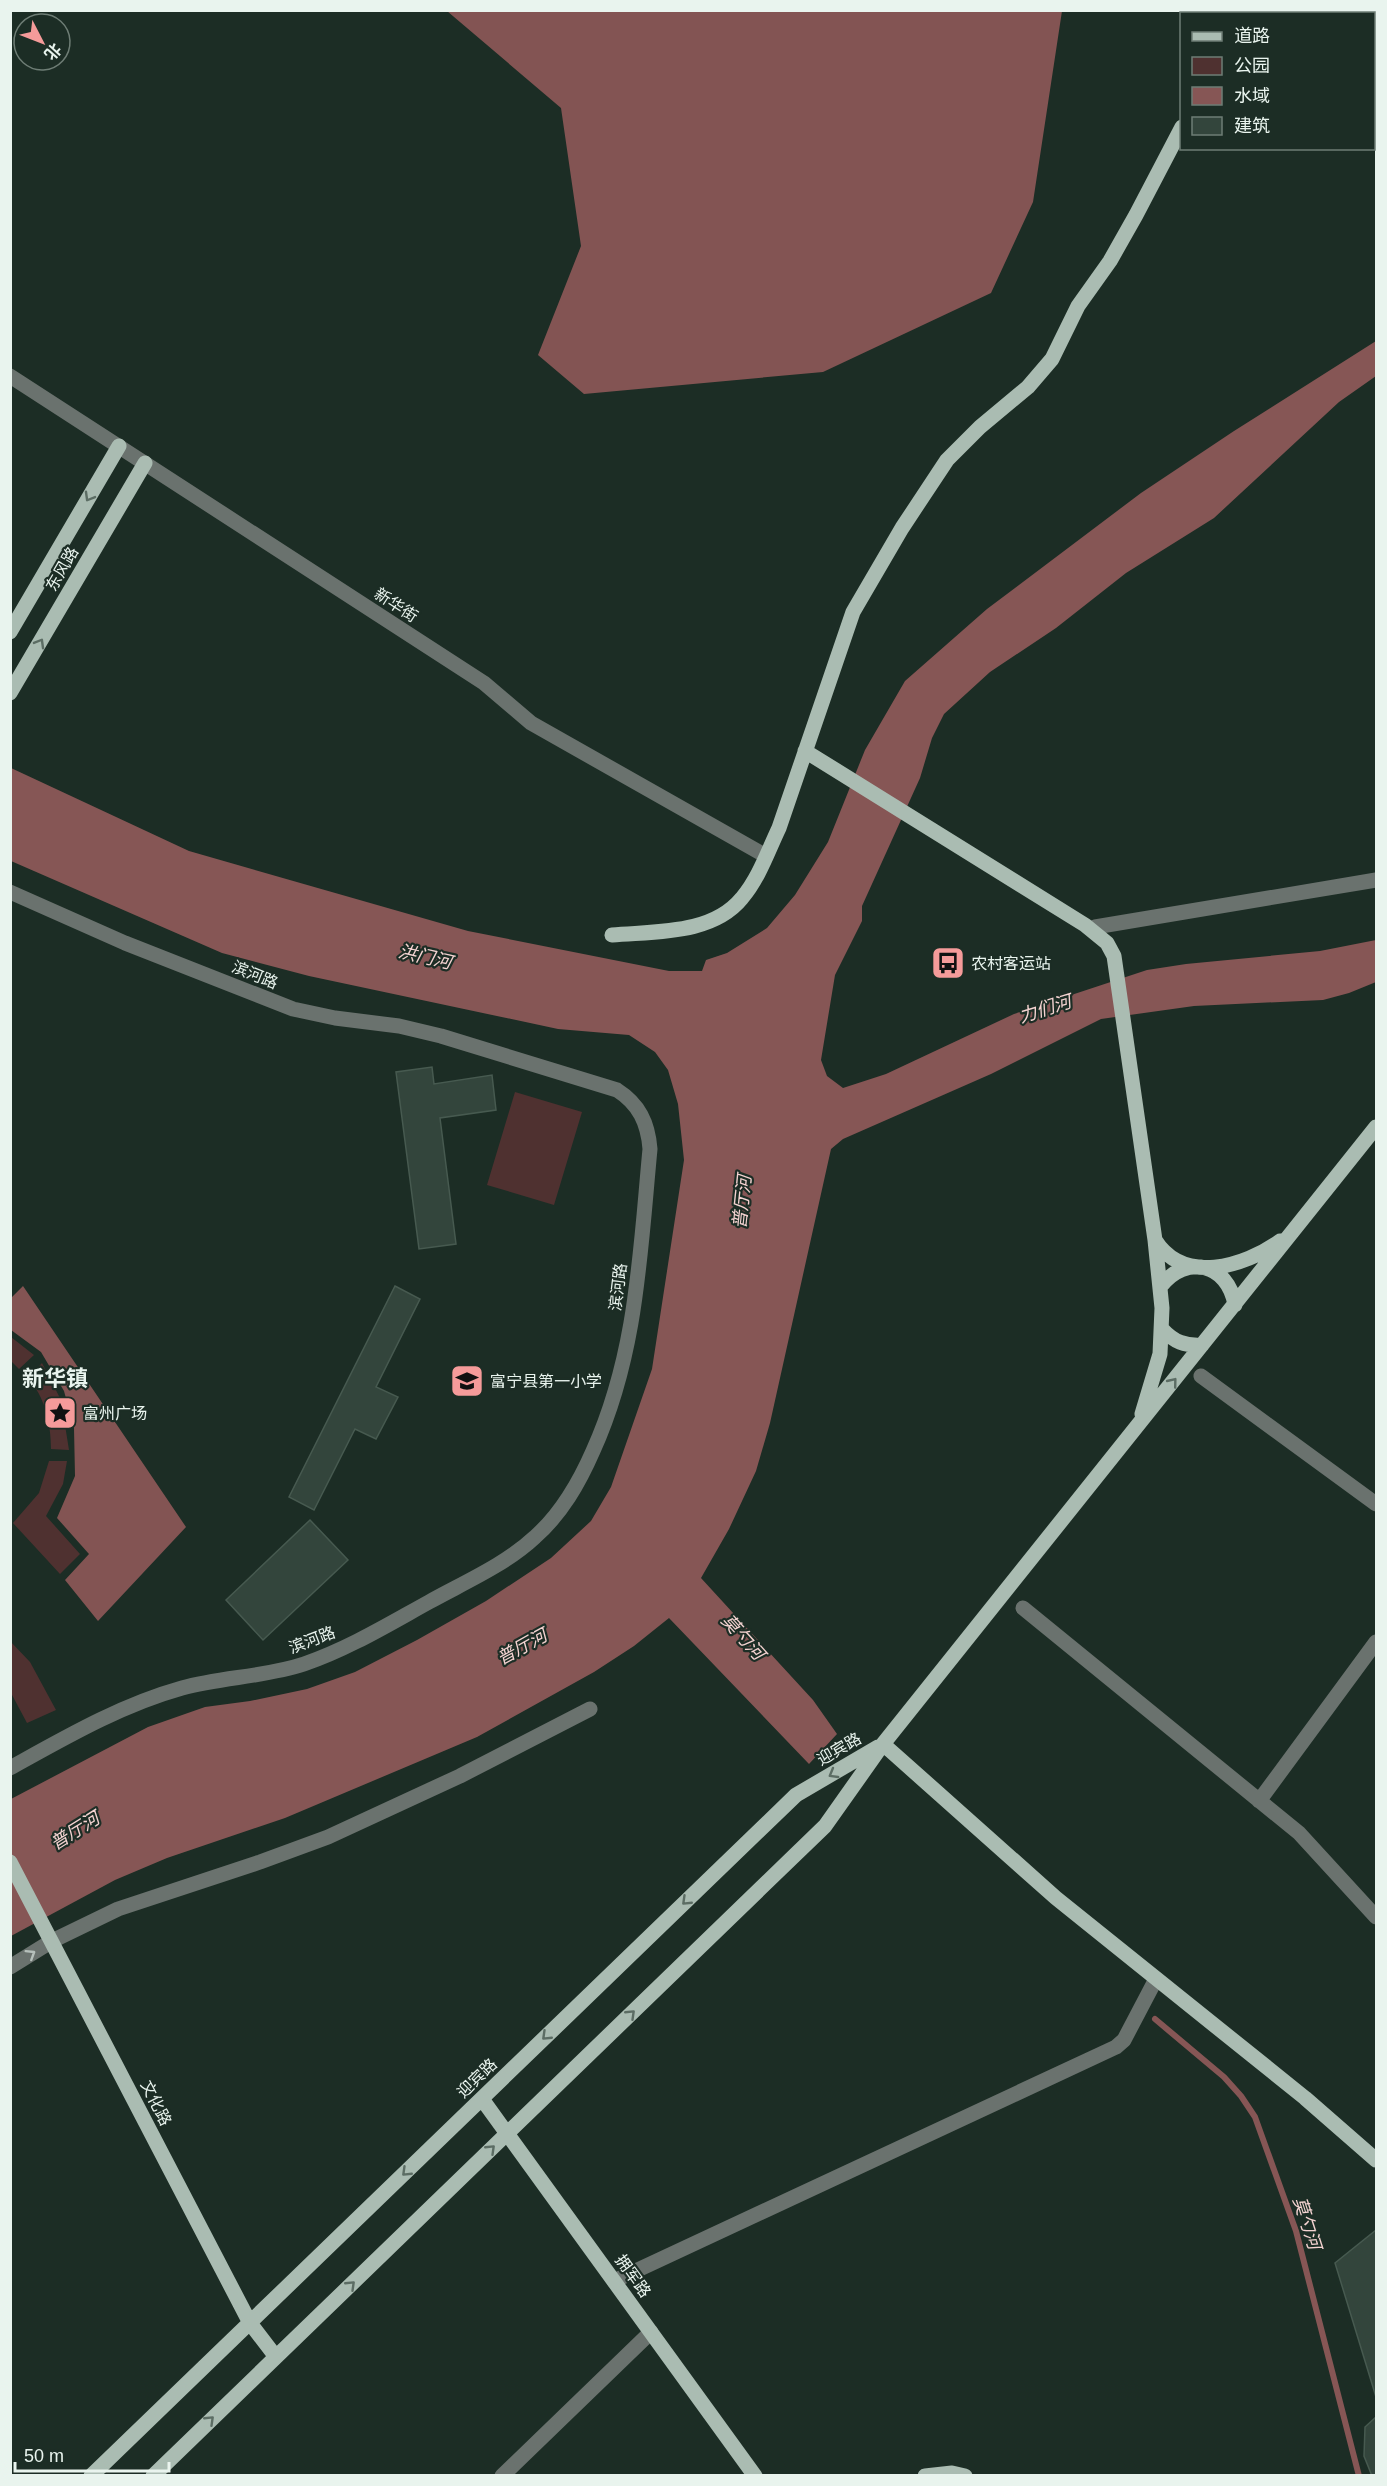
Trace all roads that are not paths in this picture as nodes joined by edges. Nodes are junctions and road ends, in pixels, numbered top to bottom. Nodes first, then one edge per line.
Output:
1 (1180, 131) edge
2 (10, 376) edge
3 (119, 446) junction
4 (145, 463) junction
5 (10, 632) edge
6 (10, 693) edge
7 (805, 751) junction
8 (766, 856) junction
9 (1377, 880) edge
10 (10, 892) edge
11 (1095, 927) dead end
12 (612, 935) dead end
13 (1377, 1127) edge
14 (1298, 1226) junction
15 (1155, 1240) junction
16 (1199, 1267) junction
17 (1161, 1286) junction
18 (1235, 1305) junction
19 (1162, 1329) junction
20 (1202, 1345) junction
21 (1201, 1376) dead end
22 (1137, 1428) junction
23 (1377, 1504) edge
24 (1023, 1608) dead end
25 (1377, 1642) edge
26 (590, 1709) dead end
27 (883, 1744) junction
28 (10, 1768) edge
29 (1259, 1801) junction
30 (10, 1862) edge
31 (1377, 1917) edge
32 (52, 1941) junction
33 (10, 1967) edge
34 (1156, 1979) junction
35 (482, 2098) junction
36 (507, 2134) junction
37 (1377, 2160) edge
38 (614, 2281) junction
39 (250, 2323) junction
40 (651, 2332) junction
41 (276, 2357) junction
42 (91, 2475) edge
43 (153, 2475) edge
44 (502, 2475) edge
45 (755, 2475) edge
46 (925, 2475) edge
47 (965, 2475) edge

1 - 7 main road
2 - 3 street, 新华街
3 - 4 street, 新华街
3 -> 5 main road, 东风路
6 -> 4 main road, 东风路
4 - 8 street, 新华街
7 - 8 main road
7 - 15 main road
8 - 12 main road
9 - 11 street
10 - 28 street, 滨河路
13 - 14 main road
14 - 16 main road
14 - 18 main road
15 - 16 main road
15 - 17 main road
16 - 17 main road
16 - 18 main road
17 - 19 main road
18 - 20 main road
19 - 20 main road
19 - 22 main road
22 -> 20 main road
21 - 23 street
22 - 27 main road
24 - 29 street
25 - 29 street
26 - 32 street
27 - 34 main road
27 -> 35 main road, 迎宾路
36 -> 27 main road, 迎宾路
29 - 31 street
30 - 32 main road, 文化路
33 -> 32 street
32 - 39 main road, 文化路
34 - 37 main road
34 - 38 street
35 - 36 main road, 拥军路
35 -> 39 main road, 迎宾路
36 - 38 main road, 拥军路
41 -> 36 main road, 迎宾路
38 - 40 main road, 拥军路
39 - 41 main road, 文化路
39 - 42 main road, 迎宾路
40 - 44 street
40 - 45 main road, 拥军路
43 -> 41 main road, 迎宾路
46 - 47 main road

